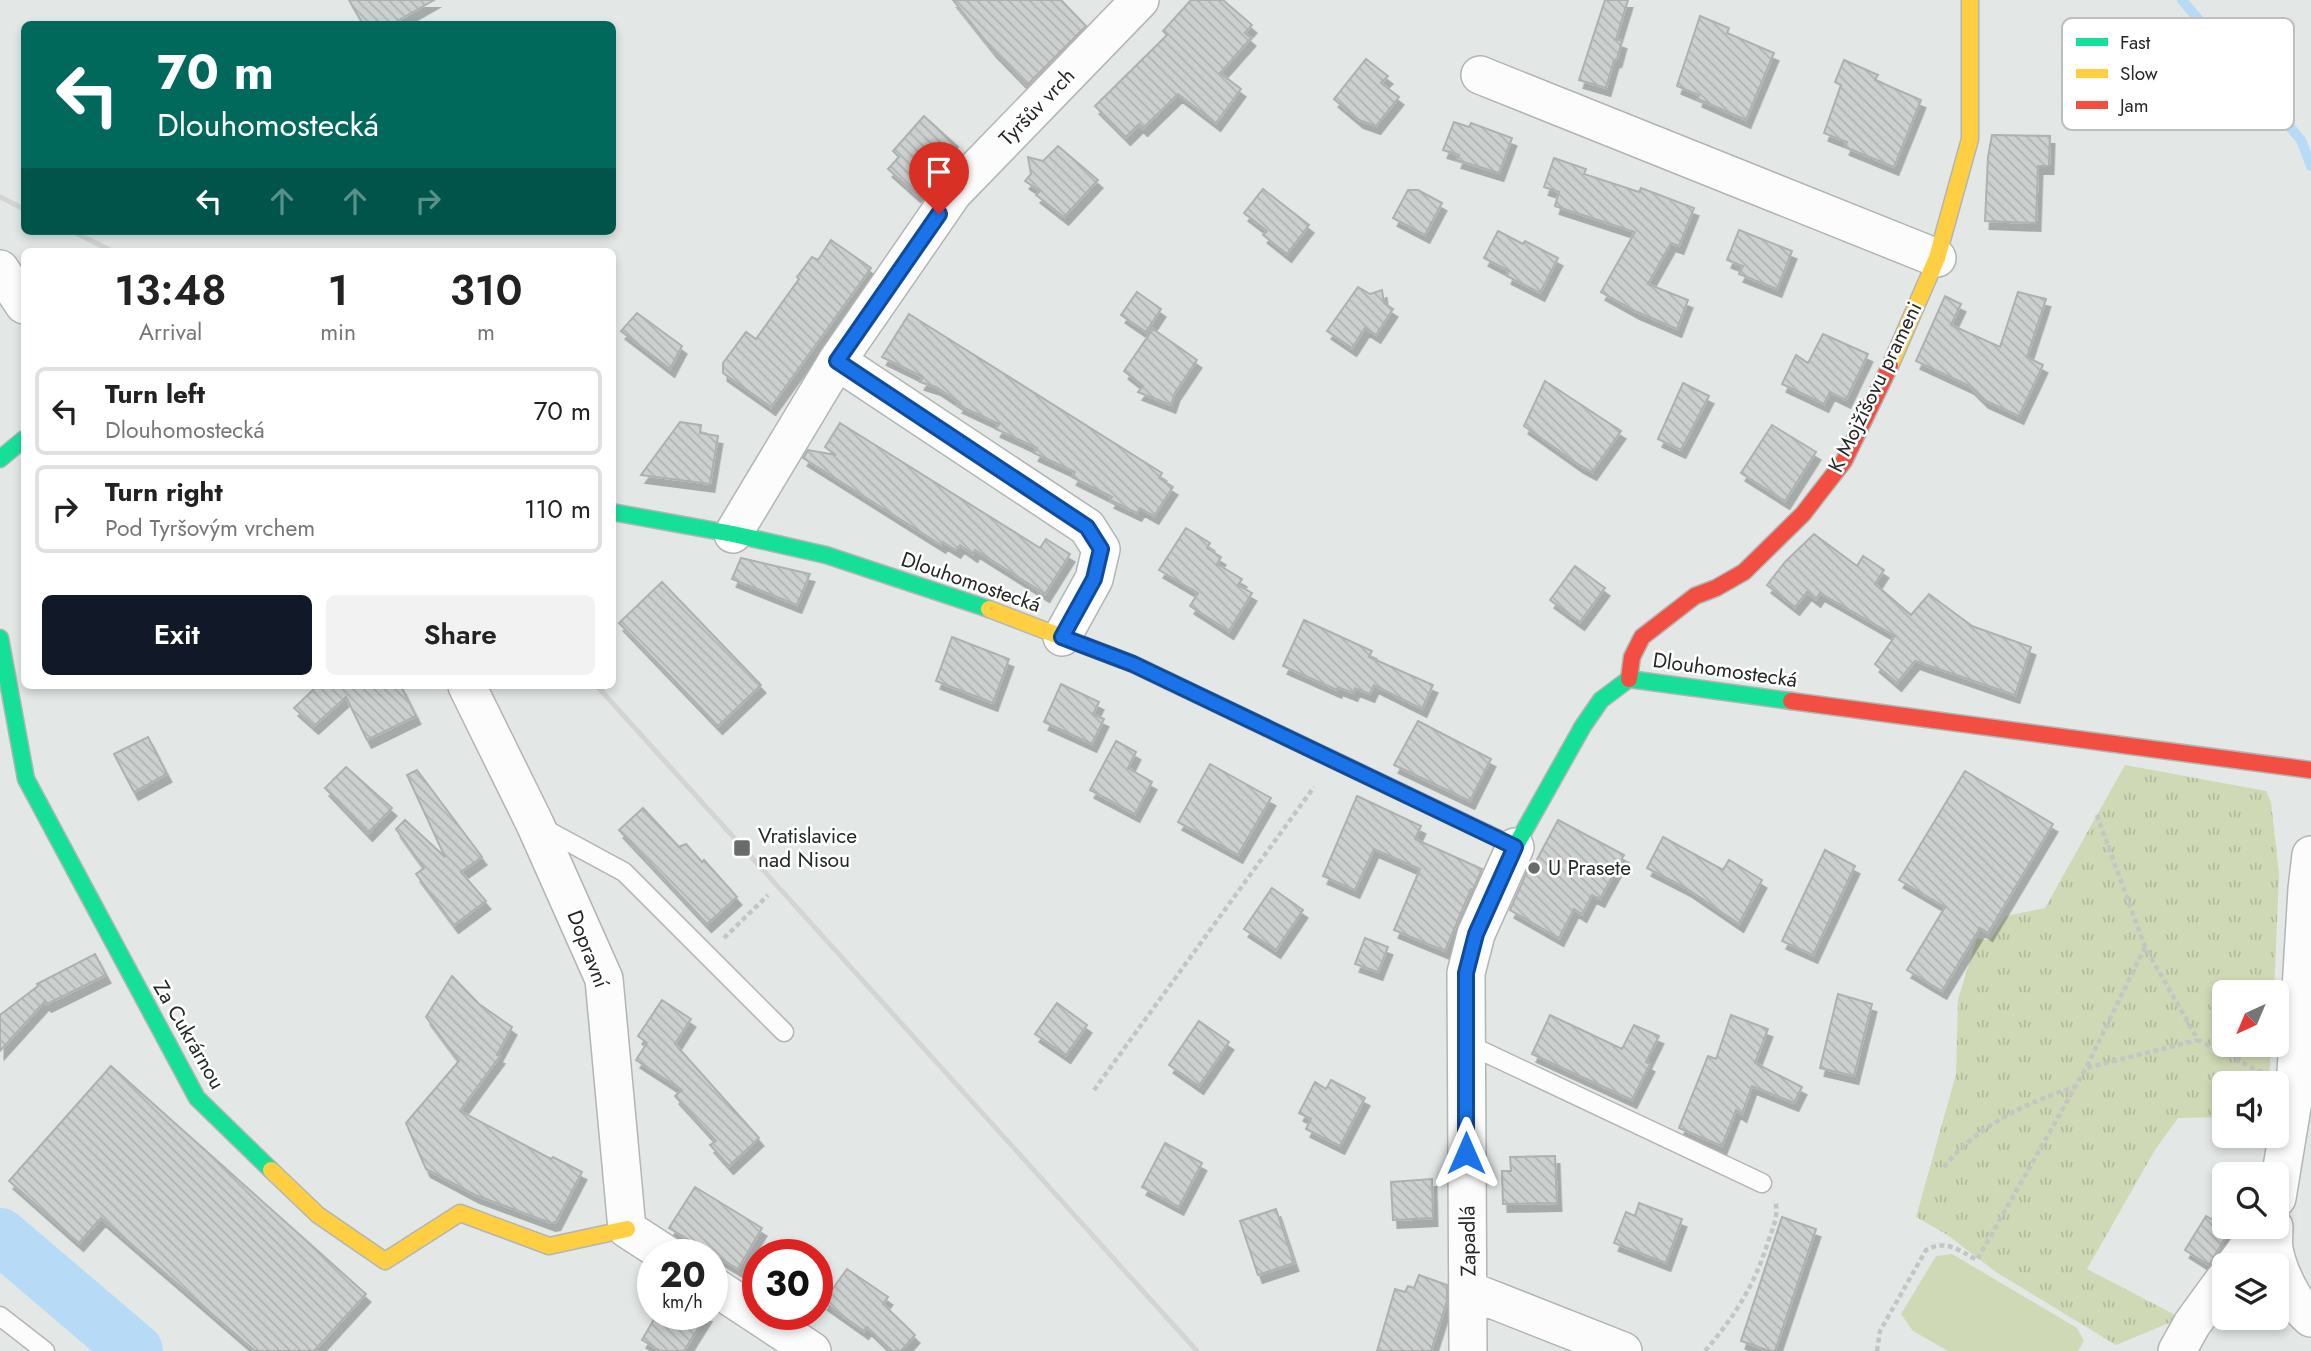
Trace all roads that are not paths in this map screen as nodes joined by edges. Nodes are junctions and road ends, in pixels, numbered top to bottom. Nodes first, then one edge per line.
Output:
1 (1140, 0) edge
2 (1970, 0) edge
3 (1480, 75) dead end
4 (1937, 258) junction
5 (0, 269) edge
6 (21, 277) edge
7 (21, 300) edge
8 (837, 361) junction
9 (21, 442) edge
10 (0, 459) edge
11 (616, 513) edge
12 (733, 534) junction
13 (1062, 637) junction
14 (0, 638) edge
15 (1629, 679) junction
16 (468, 689) edge
17 (2311, 770) edge
18 (535, 824) junction
19 (1515, 847) junction
20 (2311, 855) edge
21 (2305, 1009) edge
22 (784, 1032) dead end
23 (1465, 1043) junction
24 (2283, 1162) edge
25 (1762, 1183) road end
26 (627, 1228) junction
27 (643, 1239) edge
28 (2274, 1239) edge
29 (1468, 1290) junction
30 (728, 1296) edge
31 (2212, 1296) edge
32 (0, 1315) edge
33 (2311, 1318) edge
34 (45, 1351) edge
35 (812, 1351) edge
36 (1468, 1351) edge
37 (1623, 1351) edge
38 (2177, 1351) edge

1 - 8 street, Tyršův vrch
2 - 4 street, K Mojžíšovu prameni
3 - 4 street
4 - 15 street, K Mojžíšovu prameni
5 - 6 street
5 - 7 street
8 - 12 street, Tyršův vrch
8 - 13 street
9 - 10 street
11 - 12 street, Dlouhomostecká
12 - 13 street, Dlouhomostecká
13 - 19 street, Dlouhomostecká
14 - 26 street, Za Cukrárnou
15 - 17 street, Dlouhomostecká
15 - 19 street, Dlouhomostecká
16 - 18 street, Dopravní
18 - 22 lane
18 - 26 street, Dopravní
19 - 23 street, Zapadlá
20 - 21 street
21 - 24 street
23 - 25 lane
23 - 29 street, Zapadlá
26 - 27 street
28 - 33 street
29 - 36 street, Zapadlá
29 - 37 street
30 - 35 street
31 - 38 street
32 - 34 lane

